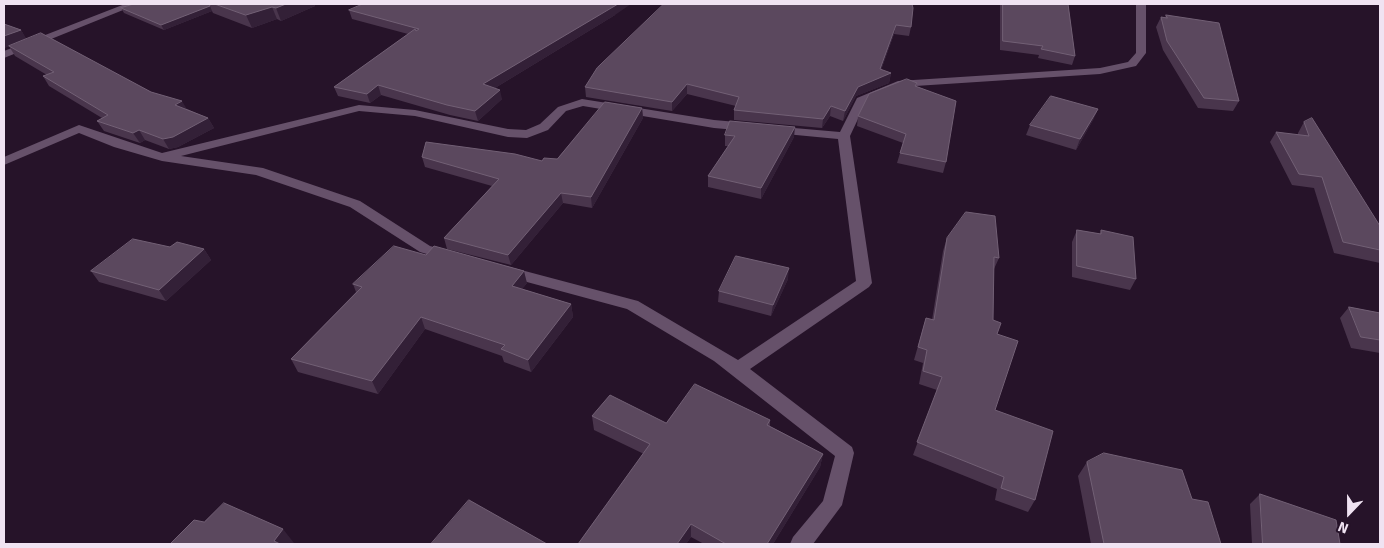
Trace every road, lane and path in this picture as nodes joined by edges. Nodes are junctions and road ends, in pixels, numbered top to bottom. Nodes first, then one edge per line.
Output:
1 (133, 4) edge
2 (1141, 4) edge
3 (4, 55) edge
4 (844, 136) junction
5 (162, 157) junction
6 (4, 161) edge
7 (462, 259) edge
8 (490, 266) edge
9 (738, 369) junction
10 (800, 544) edge

1 - 3 street
2 - 4 street
4 - 5 street
4 - 9 street
5 - 6 street
5 - 7 street
8 - 9 street
9 - 10 street

